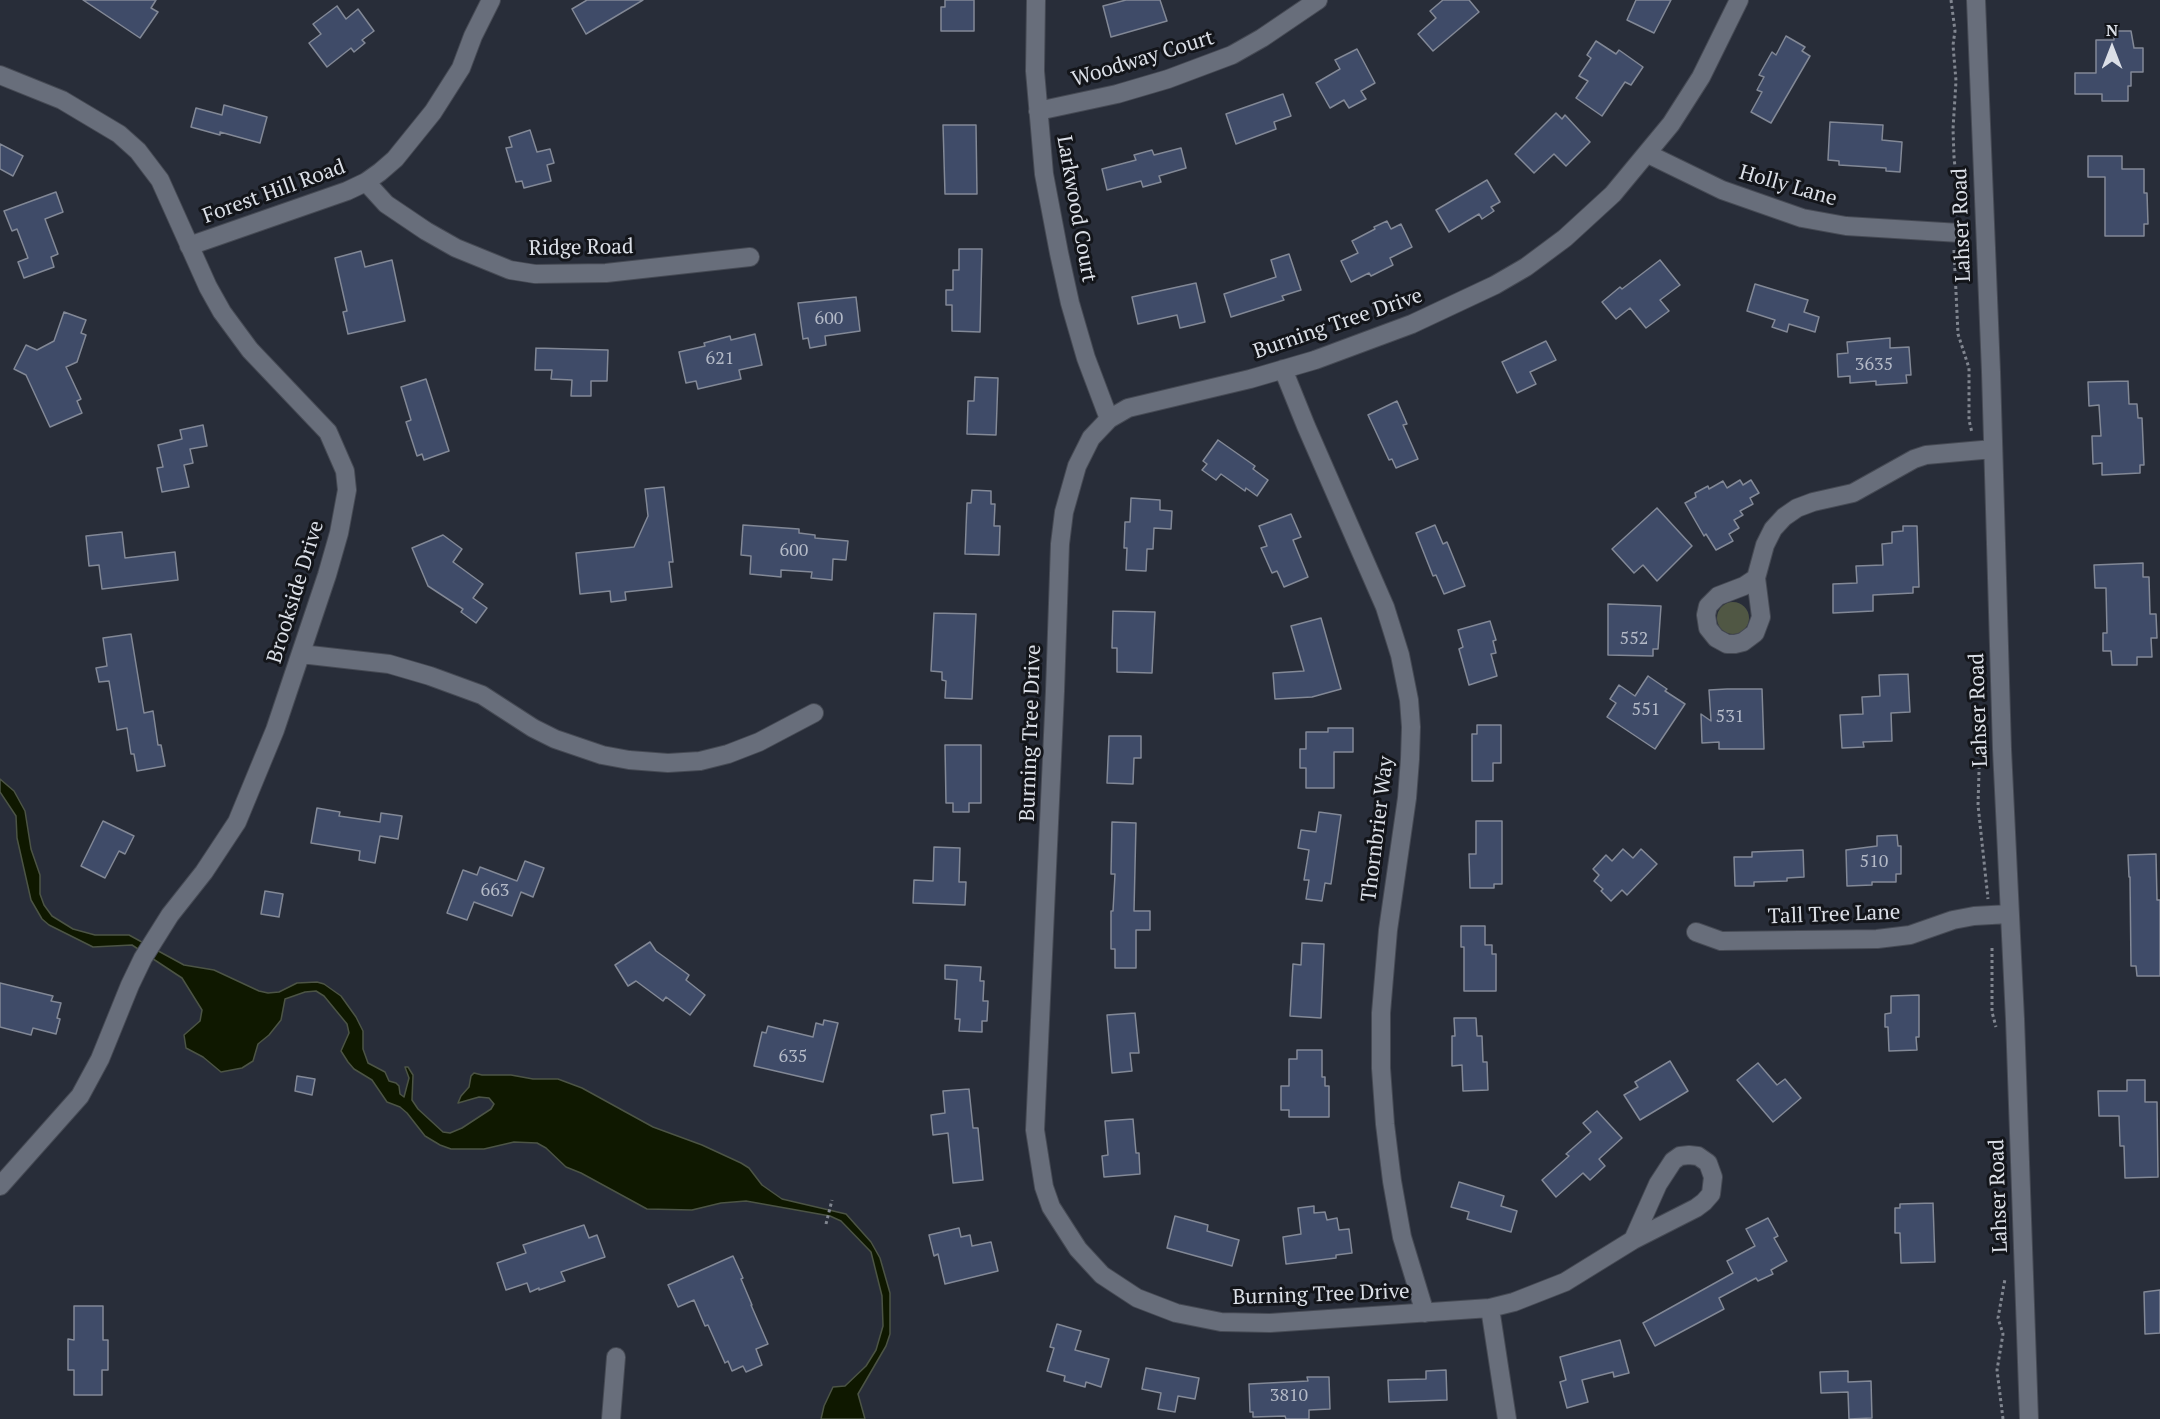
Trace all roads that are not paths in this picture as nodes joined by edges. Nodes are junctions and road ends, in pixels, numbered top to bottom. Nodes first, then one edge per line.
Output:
1 (491, 0) edge
2 (1036, 0) edge
3 (1317, 0) edge
4 (1739, 0) edge
5 (1976, 0) edge
6 (0, 75) edge
7 (1038, 111) junction
8 (1648, 154) junction
9 (366, 182) junction
10 (1956, 232) road end
11 (189, 246) junction
12 (750, 257) dead end
13 (1283, 369) junction
14 (1109, 419) junction
15 (1994, 449) junction
16 (1756, 578) dead end
17 (301, 654) junction
18 (814, 713) dead end
19 (2009, 914) junction
20 (1696, 932) dead end
21 (0, 1186) edge
22 (1633, 1240) junction
23 (1490, 1308) junction
24 (1425, 1313) junction
25 (616, 1357) dead end
26 (611, 1419) edge
27 (1507, 1419) edge
28 (2029, 1419) edge

1 - 9 street, Forest Hill Road
2 - 7 street, Larkwood Court
3 - 7 street, Woodway Court
4 - 8 street, Burning Tree Drive
5 - 15 street, Lahser Road
6 - 11 street, Brookside Drive
7 - 14 street, Larkwood Court
8 - 10 street, Holly Lane
8 - 13 street, Burning Tree Drive
9 - 11 street, Forest Hill Road
9 - 12 street, Ridge Road
11 - 17 street, Brookside Drive
13 - 14 street, Burning Tree Drive
13 - 24 street, Thornbrier Way
14 - 24 street, Burning Tree Drive
15 - 16 street
15 - 19 street, Lahser Road
17 - 18 street
17 - 21 street, Brookside Drive
19 - 20 street, Tall Tree Lane
19 - 28 street, Lahser Road
22 - 22 street, Burning Tree Drive
22 - 23 street, Burning Tree Drive
23 - 24 street, Burning Tree Drive
23 - 27 street
25 - 26 street

